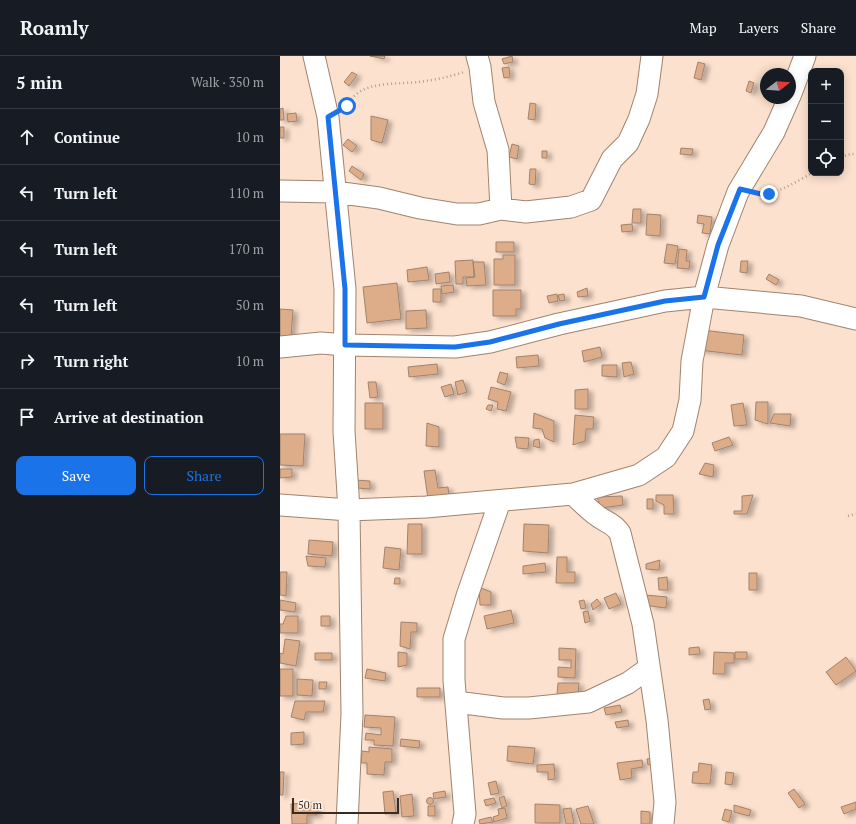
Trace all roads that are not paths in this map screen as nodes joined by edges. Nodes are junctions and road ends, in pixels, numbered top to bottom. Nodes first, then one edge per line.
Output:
1 (314, 56) edge
2 (652, 56) edge
3 (805, 56) edge
4 (478, 61) edge
5 (796, 81) edge
6 (787, 104) edge
7 (280, 191) edge
8 (335, 192) junction
9 (501, 209) junction
10 (704, 297) junction
11 (856, 319) edge
12 (345, 345) junction
13 (280, 347) edge
14 (573, 494) junction
15 (500, 501) junction
16 (280, 505) edge
17 (349, 510) junction
18 (649, 668) junction
19 (456, 702) junction
20 (347, 824) edge
21 (463, 824) edge
22 (663, 824) edge

1 - 8 street
2 - 9 street
3 - 5 street
4 - 9 street
6 - 10 street
7 - 8 street
8 - 9 street
8 - 12 street
10 - 11 street
10 - 12 street
10 - 14 street
12 - 13 street
12 - 17 street
14 - 15 street
14 - 18 street
15 - 17 street
15 - 19 street
16 - 17 street
17 - 20 street
18 - 19 street
18 - 22 street
19 - 21 street

